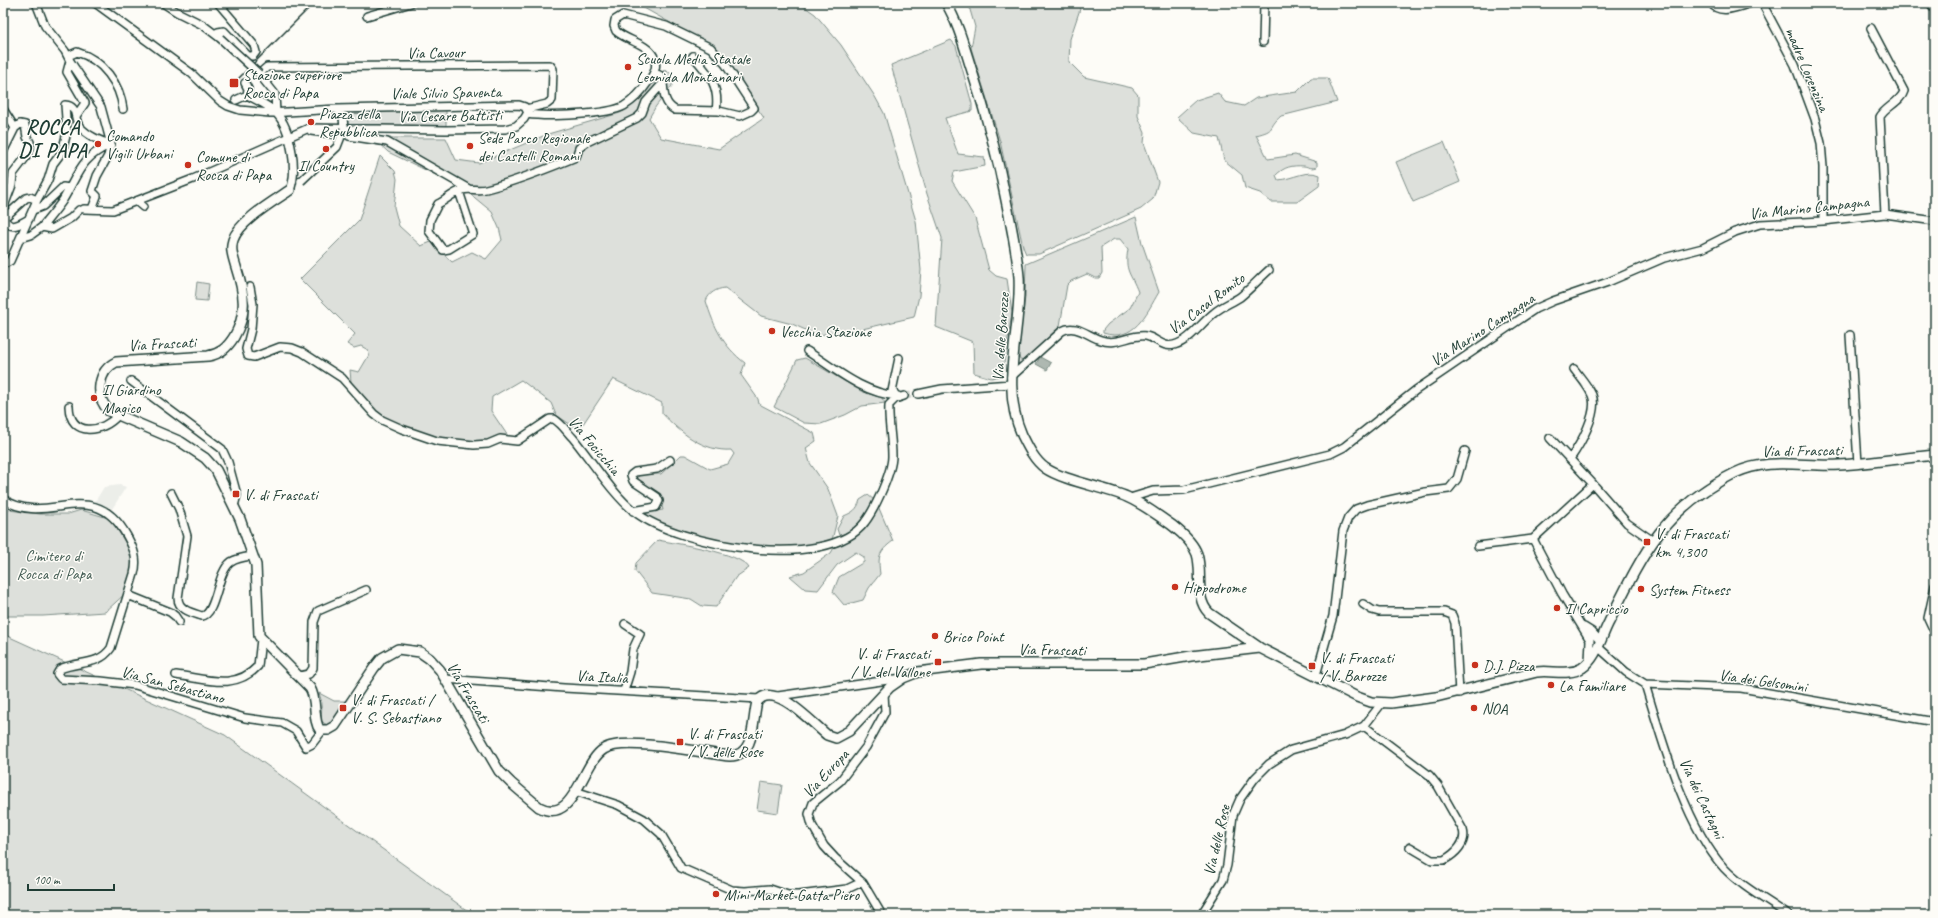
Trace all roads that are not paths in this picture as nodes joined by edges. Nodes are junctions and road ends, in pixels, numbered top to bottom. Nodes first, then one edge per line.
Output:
1 (36, 3) edge
2 (96, 3) edge
3 (163, 3) edge
4 (218, 3) edge
5 (410, 3) edge
6 (946, 3) edge
7 (1264, 3) edge
8 (1711, 3) edge
9 (1752, 3) edge
10 (1762, 3) edge
11 (1930, 3) edge
12 (1935, 9) edge
13 (367, 16) dead end
14 (1871, 28) dead end
15 (220, 38) junction
16 (1263, 42) dead end
17 (694, 56) dead end
18 (69, 59) junction
19 (654, 73) junction
20 (259, 74) junction
21 (245, 83) dead end
22 (663, 83) junction
23 (247, 95) junction
24 (236, 100) dead end
25 (3, 109) edge
26 (123, 109) dead end
27 (336, 109) junction
28 (526, 111) junction
29 (716, 111) junction
30 (276, 113) junction
31 (76, 116) junction
32 (16, 127) junction
33 (341, 132) junction
34 (288, 136) junction
35 (350, 136) dead end
36 (111, 144) junction
37 (3, 152) edge
38 (69, 188) junction
39 (469, 189) junction
40 (290, 190) junction
41 (456, 193) junction
42 (37, 200) junction
43 (136, 201) junction
44 (3, 209) edge
45 (85, 209) junction
46 (33, 210) junction
47 (144, 211) dead end
48 (1885, 214) junction
49 (3, 217) edge
50 (28, 220) junction
51 (1823, 221) junction
52 (1935, 221) edge
53 (42, 227) junction
54 (21, 238) junction
55 (6, 263) edge
56 (1269, 270) dead end
57 (250, 287) dead end
58 (1850, 335) dead end
59 (807, 351) dead end
60 (899, 358) dead end
61 (1574, 369) dead end
62 (1011, 380) junction
63 (131, 381) dead end
64 (918, 394) tunnel mouth
65 (901, 396) junction
66 (69, 406) dead end
67 (118, 415) junction
68 (1550, 438) dead end
69 (1465, 451) dead end
70 (1935, 455) edge
71 (1570, 459) junction
72 (670, 460) dead end
73 (1858, 464) junction
74 (1593, 484) junction
75 (171, 493) dead end
76 (1130, 498) junction
77 (3, 499) edge
78 (234, 506) junction
79 (633, 511) junction
80 (1533, 539) junction
81 (1653, 541) junction
82 (1478, 546) dead end
83 (252, 556) junction
84 (1935, 586) edge
85 (366, 590) dead end
86 (128, 595) junction
87 (1363, 604) dead end
88 (1932, 609) edge
89 (179, 622) dead end
90 (625, 624) dead end
91 (1583, 627) junction
92 (1604, 631) junction
93 (1592, 632) junction
94 (1935, 633) edge
95 (261, 639) junction
96 (1260, 648) junction
97 (1596, 648) junction
98 (176, 675) dead end
99 (300, 676) junction
100 (1316, 676) junction
101 (903, 678) junction
102 (445, 679) junction
103 (1645, 684) junction
104 (624, 692) junction
105 (884, 693) junction
106 (1459, 693) junction
107 (778, 696) junction
108 (759, 699) junction
109 (1382, 703) junction
110 (1935, 722) edge
111 (1364, 726) junction
112 (322, 731) junction
113 (575, 791) junction
114 (1410, 847) dead end
115 (862, 882) junction
116 (882, 915) edge
117 (1202, 915) edge
118 (1788, 915) edge

1 - 18 street
2 - 30 street
3 - 15 street
4 - 15 street
5 - 13 street
6 - 62 main road, Via delle Barozze
7 - 16 street
8 - 9 street
10 - 51 street, madre Lorenzina
11 - 12 street
14 - 48 street
15 - 20 street, bridge
17 - 29 street
18 - 26 street
18 - 31 street
18 - 36 street
19 - 22 street
19 - 28 street, Viale Silvio Spaventa
19 - 29 street
20 - 28 street, Via Cavour
20 - 30 street
21 - 23 street
22 - 29 street
22 - 39 street
23 - 24 street
23 - 30 street
25 - 32 street
27 - 28 street, Viale Silvio Spaventa
27 - 30 street
27 - 33 street
28 - 33 street, Via Cesare Battisti
30 - 34 street
31 - 36 street
31 - 42 street
32 - 37 street
32 - 44 street
33 - 34 street
33 - 40 street, bridge
34 - 40 street
34 - 43 street
35 - 39 street
36 - 38 street
36 - 45 street
38 - 46 street
38 - 53 street
39 - 41 street
40 - 67 main road, Via Frascati
41 - 41 street
42 - 46 street
42 - 49 street
43 - 45 street
43 - 47 street
45 - 53 street
46 - 50 street
48 - 51 street, Via Marino Campagna
48 - 52 street, Via Marino Campagna
49 - 50 street
50 - 54 street
51 - 76 street, Via Marino Campagna
53 - 54 street
54 - 55 street
56 - 62 street, Via Casal Romito
57 - 79 street, Via Focicchia
58 - 73 street
59 - 65 street
60 - 65 street
61 - 71 street
62 - 64 street
62 - 76 main road, Via delle Barozze
63 - 78 street
65 - 79 street, Via Focicchia
66 - 67 street
67 - 78 main road, Via Frascati
68 - 71 street
69 - 100 street
70 - 73 main road, Via di Frascati
71 - 74 street
72 - 79 street
73 - 81 main road, Via di Frascati
74 - 80 street
74 - 81 street
75 - 83 street
76 - 96 main road, Via delle Barozze
77 - 86 street, Via San Sebastiano
78 - 83 main road, Via Frascati
80 - 82 street
80 - 91 street
81 - 92 main road, Via di Frascati
83 - 95 main road, Via Frascati
84 - 88 street
85 - 99 street
86 - 89 street
86 - 112 street, Via San Sebastiano
87 - 106 street
88 - 94 street
90 - 104 street
91 - 93 street
91 - 97 street
92 - 93 street
92 - 97 main road, Via di Frascati
93 - 97 street, Via dei Gelsomini
95 - 98 street
95 - 99 main road
96 - 100 main road, Via di Frascati
96 - 101 main road, Via Frascati
97 - 103 street, Via dei Gelsomini
97 - 106 main road, Via di Frascati
99 - 112 main road
100 - 109 main road, Via di Frascati
101 - 105 main road, Via Frascati
101 - 107 street
102 - 104 street, Via Italia
102 - 112 main road, Via Frascati
102 - 113 main road, Via Frascati
103 - 110 street, Via dei Gelsomini
103 - 118 street, Via dei Castagni
104 - 108 street, Via Italia
105 - 107 main road, Via Frascati
105 - 115 street, Via Europa
106 - 109 main road, Via di Frascati
107 - 108 main road
108 - 113 main road, Via Frascati
109 - 111 street, Via delle Rose
111 - 114 street
111 - 117 street, Via delle Rose
113 - 115 street
115 - 116 street, Via Europa

